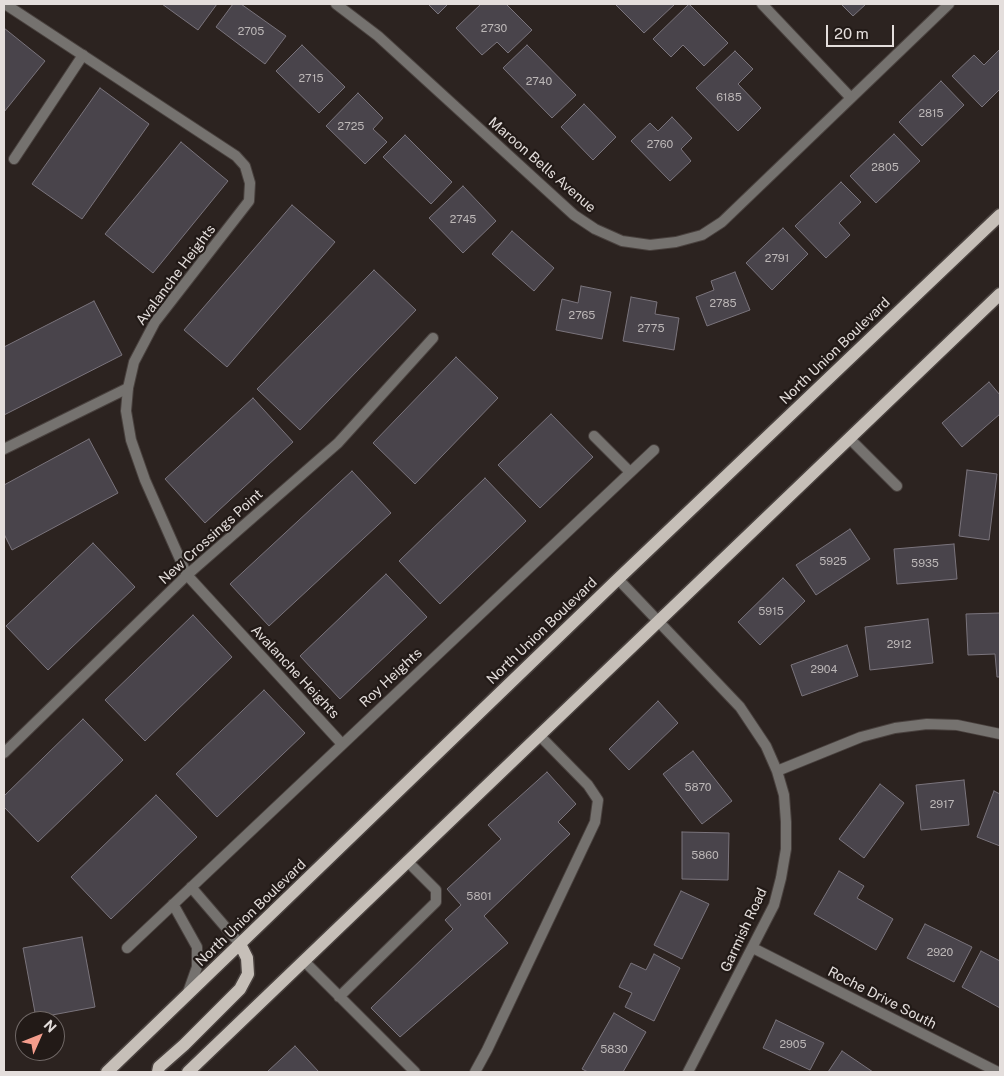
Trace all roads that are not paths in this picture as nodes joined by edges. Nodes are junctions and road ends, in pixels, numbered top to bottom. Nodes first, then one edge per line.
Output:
1 (5, 4) edge
2 (336, 4) edge
3 (762, 4) edge
4 (949, 4) edge
5 (83, 55) junction
6 (851, 98) junction
7 (14, 159) dead end
8 (1000, 215) edge
9 (1000, 294) edge
10 (433, 338) dead end
11 (128, 388) junction
12 (594, 436) dead end
13 (850, 439) junction
14 (4, 449) edge
15 (654, 450) dead end
16 (630, 472) junction
17 (896, 486) dead end
18 (187, 575) junction
19 (618, 579) junction
20 (658, 621) junction
21 (1000, 734) edge
22 (539, 735) junction
23 (342, 744) junction
24 (4, 753) edge
25 (777, 771) junction
26 (407, 861) junction
27 (191, 887) junction
28 (173, 904) junction
29 (240, 944) junction
30 (126, 948) dead end
31 (753, 948) junction
32 (304, 961) junction
33 (186, 996) junction
34 (340, 997) junction
35 (107, 1072) edge
36 (158, 1072) edge
37 (188, 1072) edge
38 (415, 1072) edge
39 (475, 1072) edge
40 (688, 1072) edge
41 (998, 1072) edge

1 - 5 street, Avalanche Heights
2 - 6 street, Maroon Bells Avenue
3 - 6 street
4 - 6 street, Maroon Bells Avenue
5 - 7 street
5 - 11 street, Avalanche Heights
8 - 19 main road, North Union Boulevard
9 - 13 main road
10 - 18 street, New Crossings Point
11 - 14 street
11 - 18 street, Avalanche Heights
12 - 16 street
13 - 17 street
13 - 20 main road
15 - 16 street, Roy Heights
16 - 23 street, Roy Heights
18 - 23 street, Avalanche Heights
18 - 24 street, New Crossings Point
19 - 20 street, Garmish Road
19 - 29 main road, North Union Boulevard
20 - 22 main road
20 - 25 street, Garmish Road
21 - 25 street
22 - 26 main road
22 - 39 street
23 - 27 street, Roy Heights
25 - 31 street, Garmish Road
26 - 32 main road
26 - 34 street
27 - 28 street, Roy Heights
27 - 29 street
28 - 30 street, Roy Heights
28 - 33 street
29 - 33 main road, North Union Boulevard
29 - 36 main road
31 - 40 street, Garmish Road
31 - 41 street, Roche Drive South
32 - 34 street
32 - 37 main road
33 - 35 main road, North Union Boulevard
34 - 38 street

